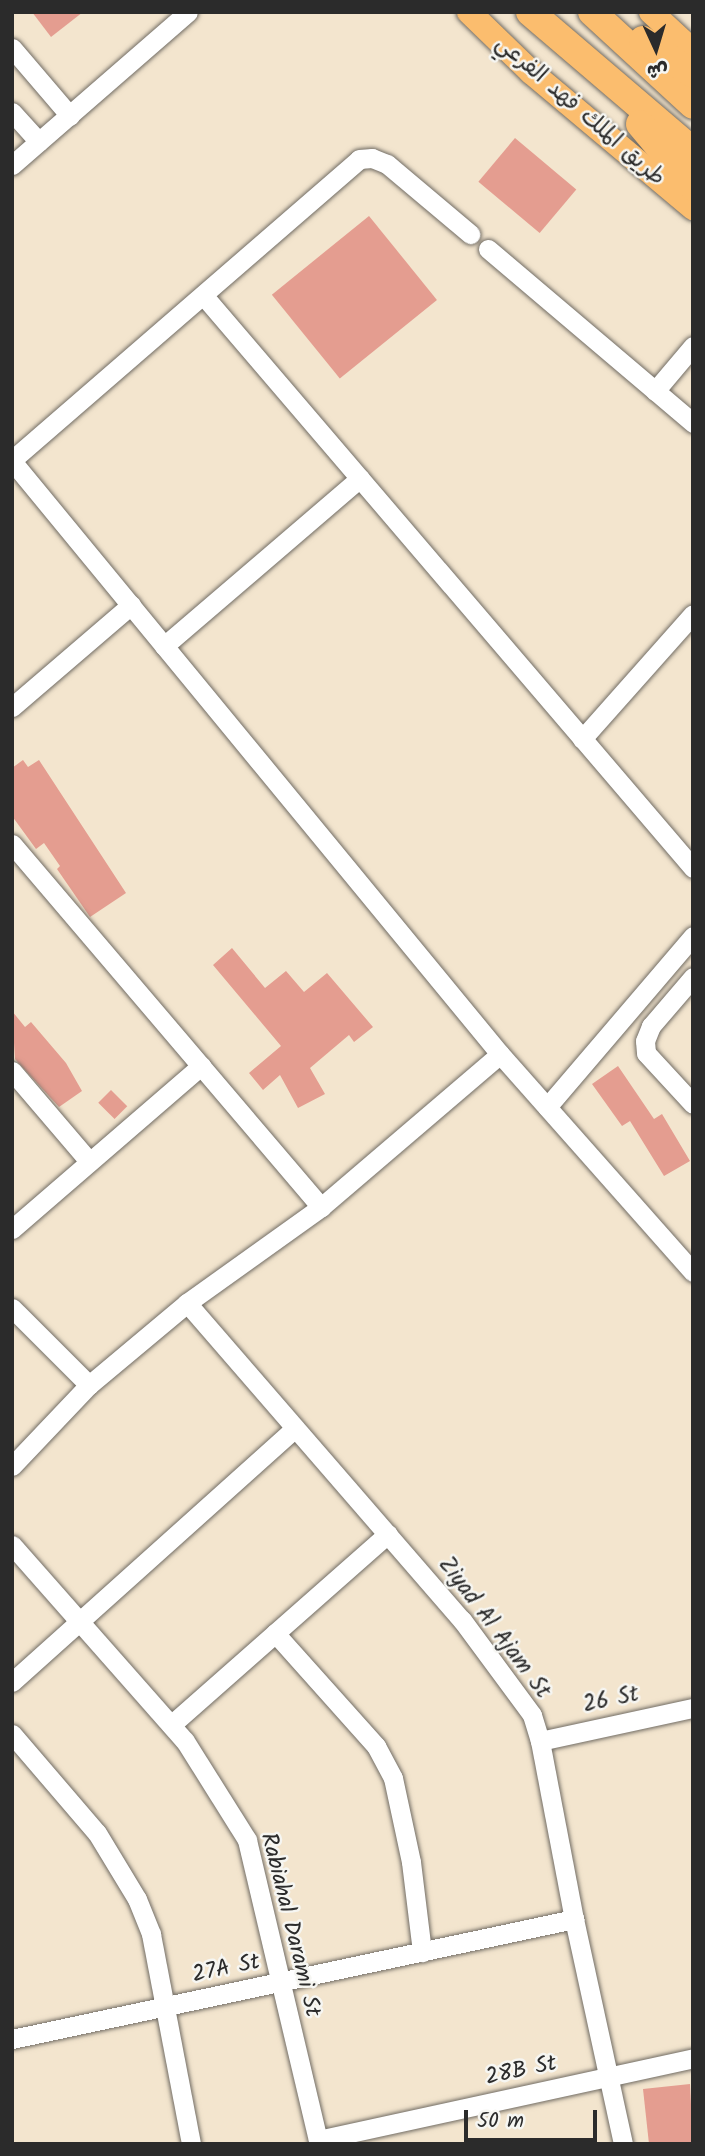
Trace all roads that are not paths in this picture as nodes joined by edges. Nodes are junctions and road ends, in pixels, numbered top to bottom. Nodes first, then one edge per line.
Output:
1 (188, 12) edge
2 (469, 12) edge
3 (530, 12) edge
4 (592, 12) edge
5 (602, 12) edge
6 (651, 12) edge
7 (12, 48) edge
8 (693, 51) edge
9 (589, 63) junction
10 (693, 74) edge
11 (693, 105) edge
12 (12, 112) edge
13 (70, 116) junction
14 (39, 142) junction
15 (693, 151) edge
16 (12, 165) edge
17 (693, 187) edge
18 (693, 208) edge
19 (470, 234) dead end
20 (488, 249) dead end
21 (203, 295) junction
22 (693, 346) edge
23 (655, 391) junction
24 (693, 423) edge
25 (12, 460) edge
26 (360, 478) junction
27 (131, 605) junction
28 (693, 614) edge
29 (164, 646) junction
30 (12, 707) edge
31 (582, 738) junction
32 (12, 844) edge
33 (693, 868) edge
34 (693, 936) edge
35 (693, 977) edge
36 (500, 1054) junction
37 (201, 1066) junction
38 (12, 1071) edge
39 (693, 1104) edge
40 (547, 1107) junction
41 (89, 1161) junction
42 (321, 1208) junction
43 (12, 1229) edge
44 (693, 1272) edge
45 (187, 1303) junction
46 (12, 1308) edge
47 (89, 1385) junction
48 (295, 1428) junction
49 (12, 1466) edge
50 (388, 1534) junction
51 (12, 1545) edge
52 (81, 1623) junction
53 (275, 1633) junction
54 (12, 1682) edge
55 (693, 1708) edge
56 (171, 1725) junction
57 (12, 1734) edge
58 (540, 1741) junction
59 (573, 1919) junction
60 (422, 1952) junction
61 (281, 1983) junction
62 (165, 2007) junction
63 (12, 2039) edge
64 (693, 2058) edge
65 (608, 2077) junction
66 (318, 2142) edge
67 (191, 2144) edge
68 (623, 2144) edge

1 - 13 street
2 - 18 main road, طريق الملك فهد الفرعي
3 - 9 highway
4 - 11 highway
5 - 10 highway
6 - 8 main road
7 - 13 street
9 - 15 highway
9 - 17 highway
12 - 14 street
13 - 14 street
14 - 16 street
19 - 21 street
20 - 23 street
21 - 25 street
21 - 26 street
22 - 23 street
23 - 24 street
25 - 27 street
26 - 29 street
26 - 31 street
27 - 29 street
27 - 30 street
28 - 31 street
29 - 36 street
31 - 33 street
32 - 37 street
34 - 40 street
35 - 39 street
36 - 40 street
36 - 42 street
37 - 41 street
37 - 42 street
38 - 41 street
40 - 44 street
41 - 43 street
42 - 45 street
45 - 47 street
45 - 48 street, Ziyad Al Ajam St
46 - 47 street
47 - 49 street
48 - 50 street, Ziyad Al Ajam St
48 - 52 street
50 - 53 street
50 - 58 street, Ziyad Al Ajam St
51 - 52 street, Rabiahal Darami St
52 - 54 street
52 - 56 street, Rabiahal Darami St
53 - 56 street
53 - 60 street
55 - 58 street, 26 St
56 - 61 street, Rabiahal Darami St
57 - 62 street
58 - 59 street, Ziyad Al Ajam St
59 - 60 street, 27A St
59 - 65 street, Ziyad Al Ajam St
60 - 61 street, 27A St
61 - 62 street, 27A St
61 - 66 street, Rabiahal Darami St
62 - 63 street, 27A St
62 - 67 street
64 - 65 street, 28B St
65 - 66 street, 28B St
65 - 68 street, Ziyad Al Ajam St

